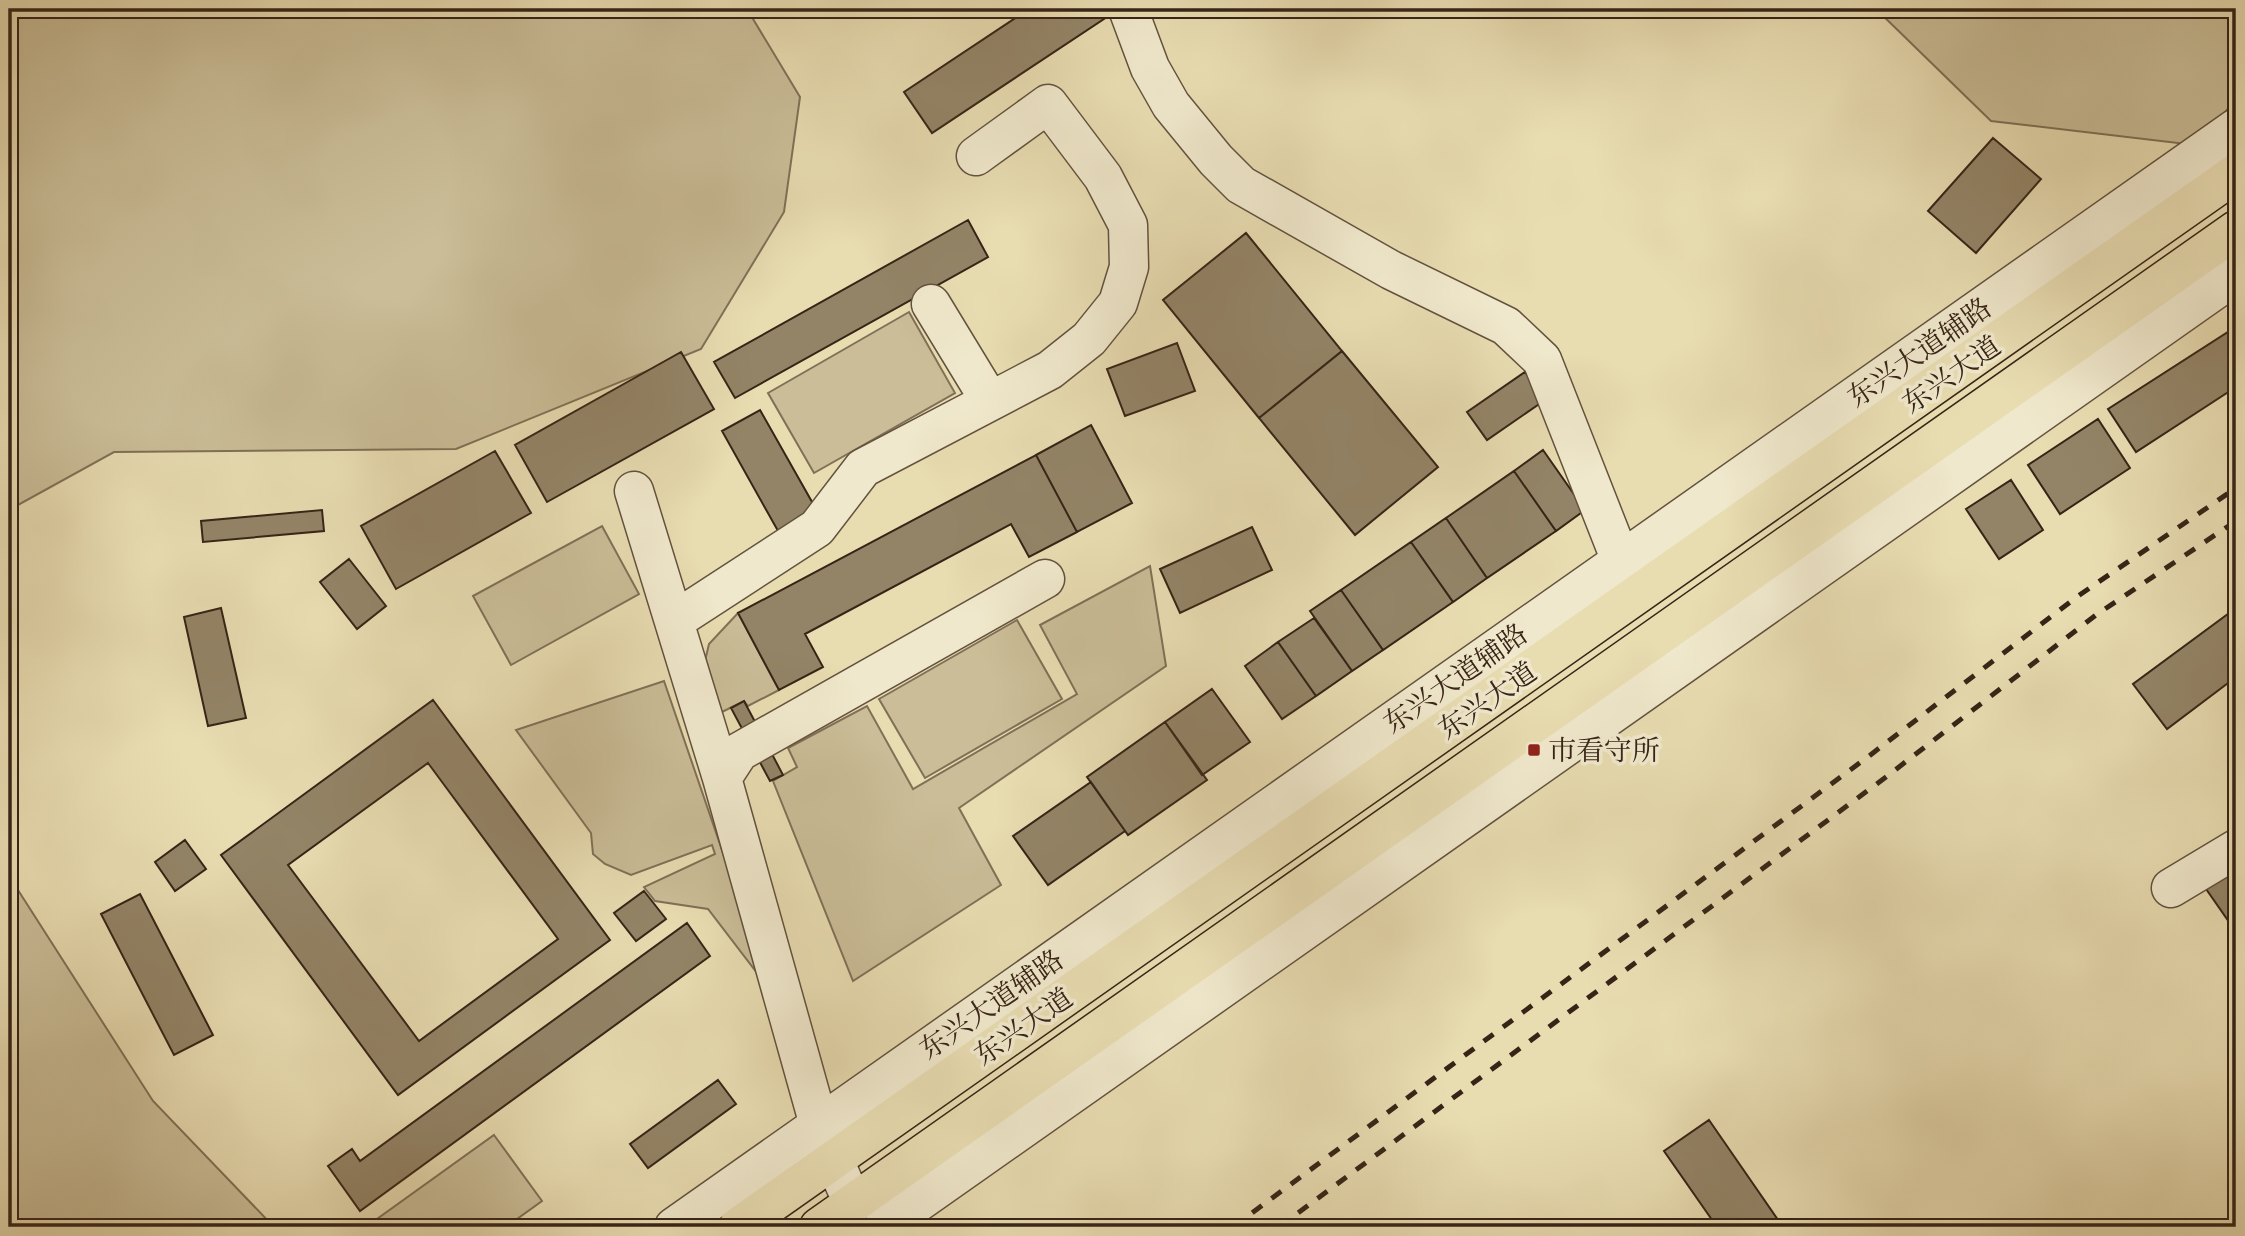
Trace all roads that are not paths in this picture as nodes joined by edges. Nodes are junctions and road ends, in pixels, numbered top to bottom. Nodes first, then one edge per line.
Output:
1 (1128, 9) edge
2 (2236, 128) edge
3 (976, 156) dead end
4 (2236, 173) edge
5 (2236, 230) edge
6 (2236, 275) edge
7 (931, 304) dead end
8 (2069, 393) junction
9 (990, 401) junction
10 (1981, 410) junction
11 (1820, 466) junction
12 (1743, 475) junction
13 (634, 491) dead end
14 (1621, 562) junction
15 (1045, 579) dead end
16 (674, 621) junction
17 (1689, 660) junction
18 (1609, 672) junction
19 (1397, 719) junction
20 (722, 778) junction
21 (1347, 799) junction
22 (2236, 849) edge
23 (2171, 888) dead end
24 (1179, 916) junction
25 (1083, 939) junction
26 (1139, 1025) junction
27 (819, 1125) junction
28 (835, 1159) junction
29 (853, 1203) junction
30 (674, 1227) edge
31 (738, 1227) edge
32 (819, 1227) edge
33 (883, 1227) edge

1 - 14 street
2 - 12 street, 东兴大道辅路
3 - 9 street
4 - 11 main road, 东兴大道
5 - 10 main road, 东兴大道
6 - 8 street
7 - 9 street
8 - 10 street
8 - 17 street
9 - 16 street
10 - 18 main road, 东兴大道
11 - 12 street
11 - 21 main road, 东兴大道
12 - 14 street, 东兴大道辅路
13 - 16 street
14 - 19 street, 东兴大道辅路
15 - 20 street
16 - 20 street
17 - 18 street
17 - 26 street
18 - 26 main road, 东兴大道
19 - 21 street
19 - 25 street, 东兴大道辅路
20 - 27 street
21 - 24 main road, 东兴大道
22 - 23 street
24 - 25 street
24 - 28 main road, 东兴大道
25 - 27 street, 东兴大道辅路
26 - 29 main road, 东兴大道
26 - 33 street
27 - 28 street
27 - 30 street, 东兴大道辅路
28 - 29 street
28 - 31 main road, 东兴大道
29 - 32 main road, 东兴大道

